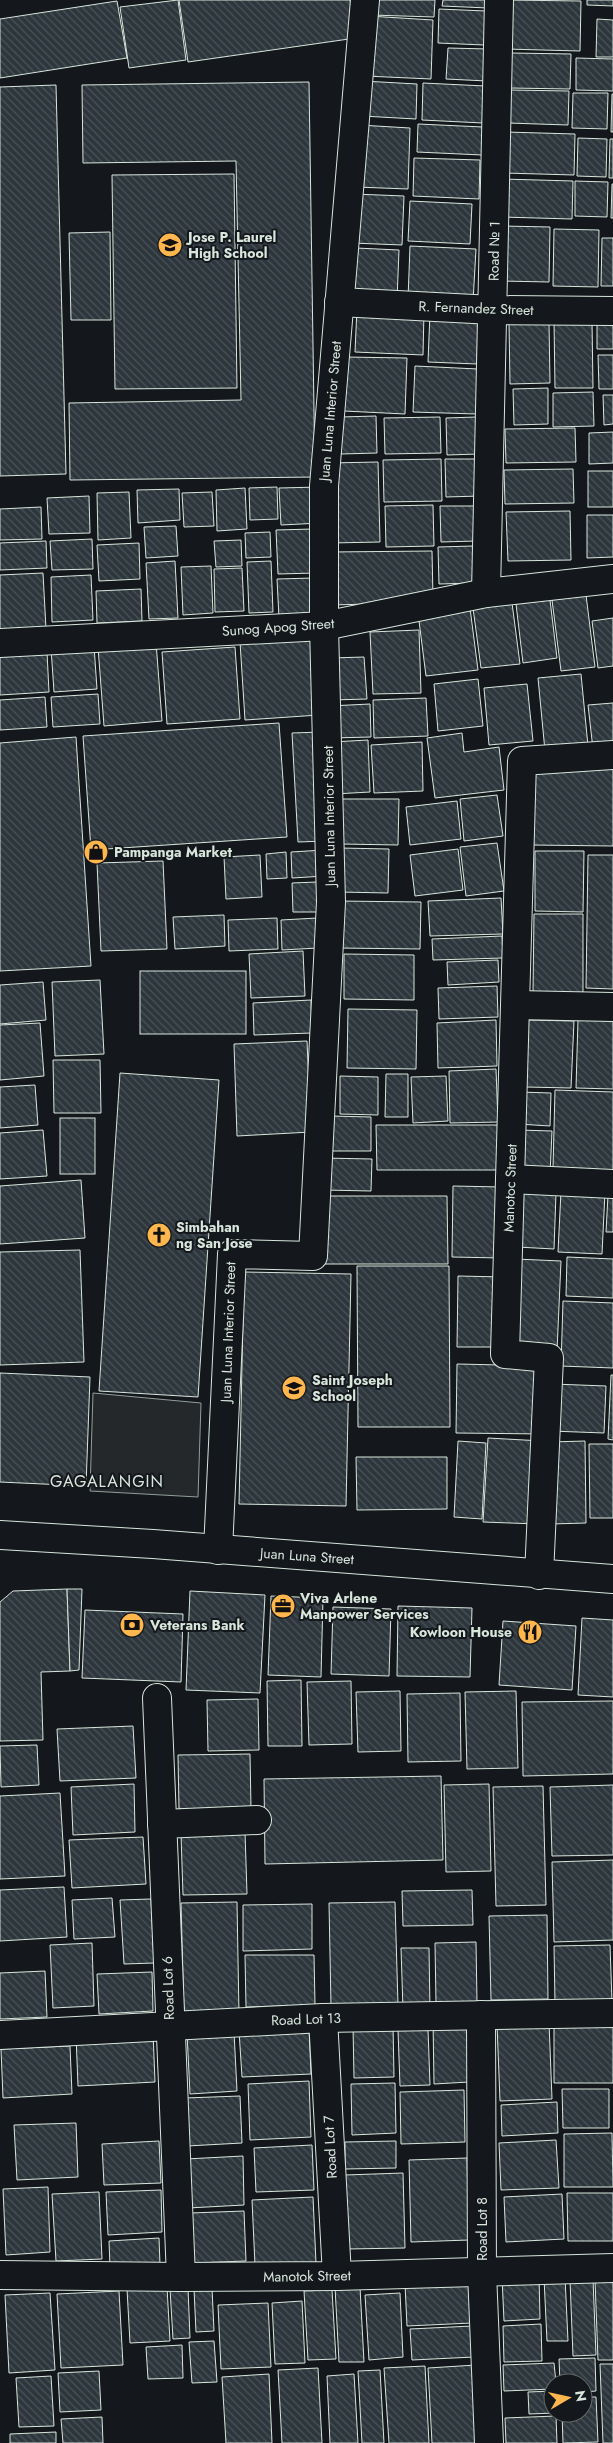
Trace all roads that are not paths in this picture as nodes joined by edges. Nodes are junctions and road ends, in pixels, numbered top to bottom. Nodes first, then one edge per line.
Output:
1 (365, 0) edge
2 (499, 0) edge
3 (339, 302) junction
4 (493, 310) junction
5 (613, 312) edge
6 (613, 579) edge
7 (486, 592) junction
8 (324, 626) junction
9 (0, 642) edge
10 (613, 755) edge
11 (516, 1005) junction
12 (613, 1007) edge
13 (510, 1179) junction
14 (613, 1184) edge
15 (0, 1536) edge
16 (218, 1550) junction
17 (539, 1575) junction
18 (613, 1580) edge
19 (157, 1698) dead end
20 (257, 1820) dead end
21 (162, 1824) junction
22 (613, 2013) edge
23 (481, 2015) junction
24 (323, 2018) junction
25 (169, 2026) junction
26 (0, 2035) edge
27 (613, 2268) edge
28 (482, 2272) junction
29 (0, 2275) edge
30 (337, 2276) junction
31 (181, 2278) junction
32 (489, 2443) edge

1 - 3 street, Juan Luna Interior Street
2 - 4 street, Road № 1
3 - 4 street, R. Fernandez Street
3 - 8 street, Juan Luna Interior Street
4 - 5 street, R. Fernandez Street
4 - 7 street, Road № 1
6 - 7 street, Sunog Apog Street
7 - 8 street, Sunog Apog Street
8 - 9 street, Sunog Apog Street
8 - 16 street, Juan Luna Interior Street
10 - 11 street, Manotoc Street
11 - 12 street
11 - 13 street, Manotoc Street
13 - 14 street
13 - 17 street, Manotoc Street
15 - 16 street, Juan Luna Street
16 - 17 street, Juan Luna Street
17 - 18 street, Juan Luna Street
19 - 21 street, Road Lot 6
20 - 21 street
21 - 25 street, Road Lot 6
22 - 23 street, Road Lot 13
23 - 24 street, Road Lot 13
23 - 28 street, Road Lot 8
24 - 25 street, Road Lot 13
24 - 30 street, Road Lot 7
25 - 26 street, Road Lot 13
25 - 31 street, Road Lot 6
27 - 28 street, Manotok Street
28 - 30 street, Manotok Street
28 - 32 street, Road Lot 8
29 - 31 street, Manotok Street
30 - 31 street, Manotok Street

